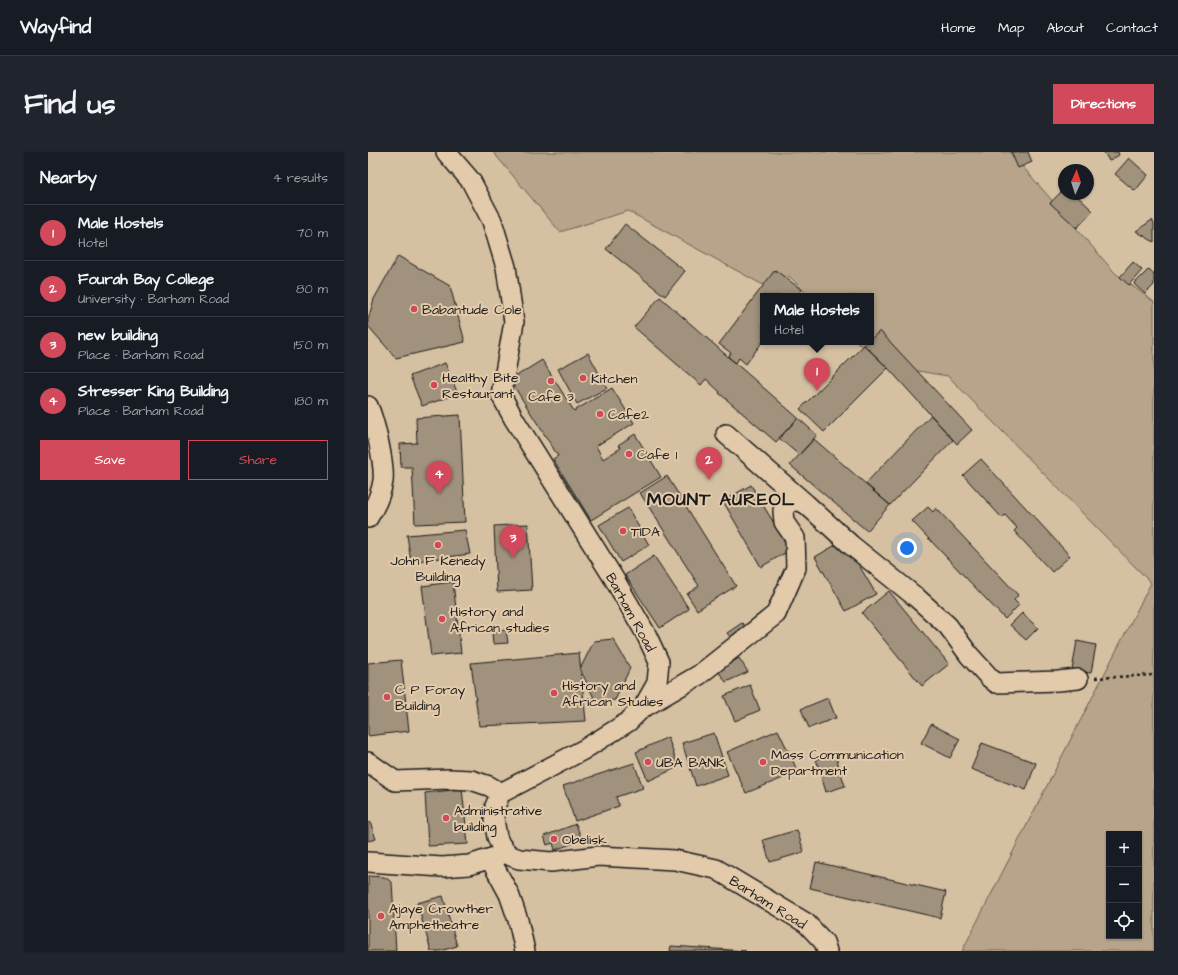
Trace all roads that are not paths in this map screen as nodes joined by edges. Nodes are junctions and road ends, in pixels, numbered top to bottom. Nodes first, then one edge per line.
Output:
1 (446, 152) edge
2 (368, 406) edge
3 (726, 434) dead end
4 (806, 504) junction
5 (368, 518) edge
6 (1078, 679) road end
7 (644, 706) junction
8 (368, 762) edge
9 (501, 793) junction
10 (497, 855) junction
11 (368, 862) edge
12 (825, 947) edge
13 (526, 951) edge

1 - 7 street, Barham Road
2 - 5 street
3 - 4 street
4 - 6 street
4 - 7 street
7 - 9 street, Barham Road
8 - 9 street
9 - 10 street
10 - 11 street
10 - 12 street, Barham Road
10 - 13 street

